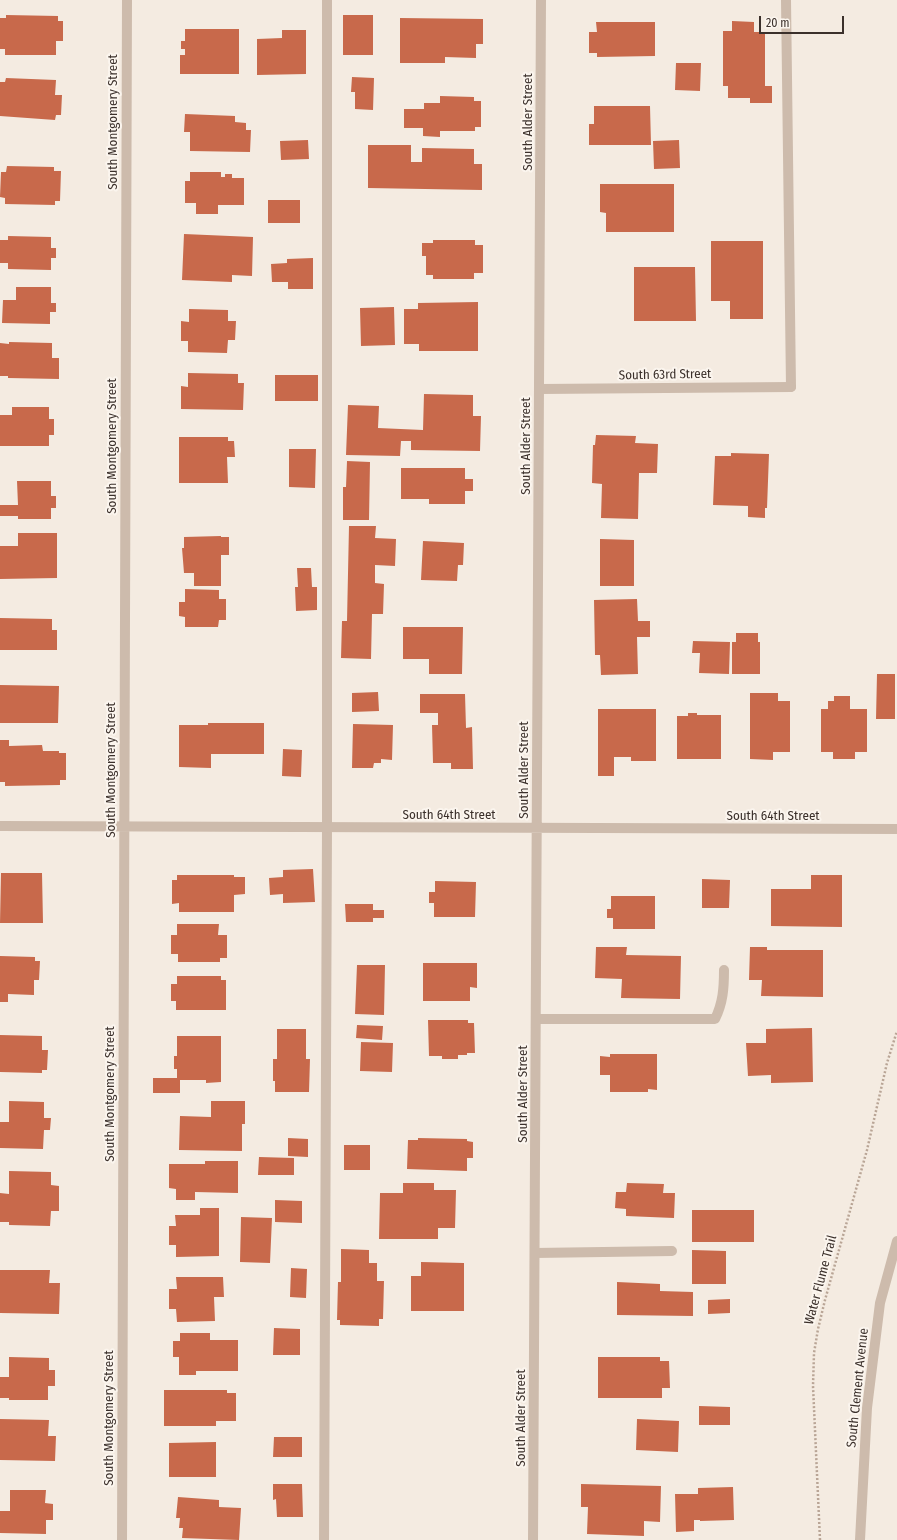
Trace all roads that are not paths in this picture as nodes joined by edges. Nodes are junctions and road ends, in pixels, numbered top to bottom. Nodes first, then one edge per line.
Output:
1 (127, 0) edge
2 (327, 0) edge
3 (541, 0) edge
4 (786, 0) edge
5 (540, 389) junction
6 (0, 826) edge
7 (124, 827) junction
8 (327, 828) junction
9 (537, 828) junction
10 (897, 829) edge
11 (724, 970) dead end
12 (536, 1019) junction
13 (897, 1241) edge
14 (672, 1251) dead end
15 (535, 1252) junction
16 (122, 1540) edge
17 (324, 1540) edge
18 (533, 1540) edge
19 (860, 1540) edge

1 - 7 street, South Montgomery Street
2 - 8 street
3 - 5 street, South Alder Street
4 - 5 street, South 63rd Street
5 - 9 street, South Alder Street
6 - 7 street, South 64th Street
7 - 8 street, South 64th Street
7 - 16 street, South Montgomery Street
8 - 9 street, South 64th Street
8 - 17 street
9 - 10 street, South 64th Street
9 - 12 street, South Alder Street
11 - 12 street
12 - 15 street, South Alder Street
13 - 19 street, South Clement Avenue
14 - 15 street
15 - 18 street, South Alder Street

